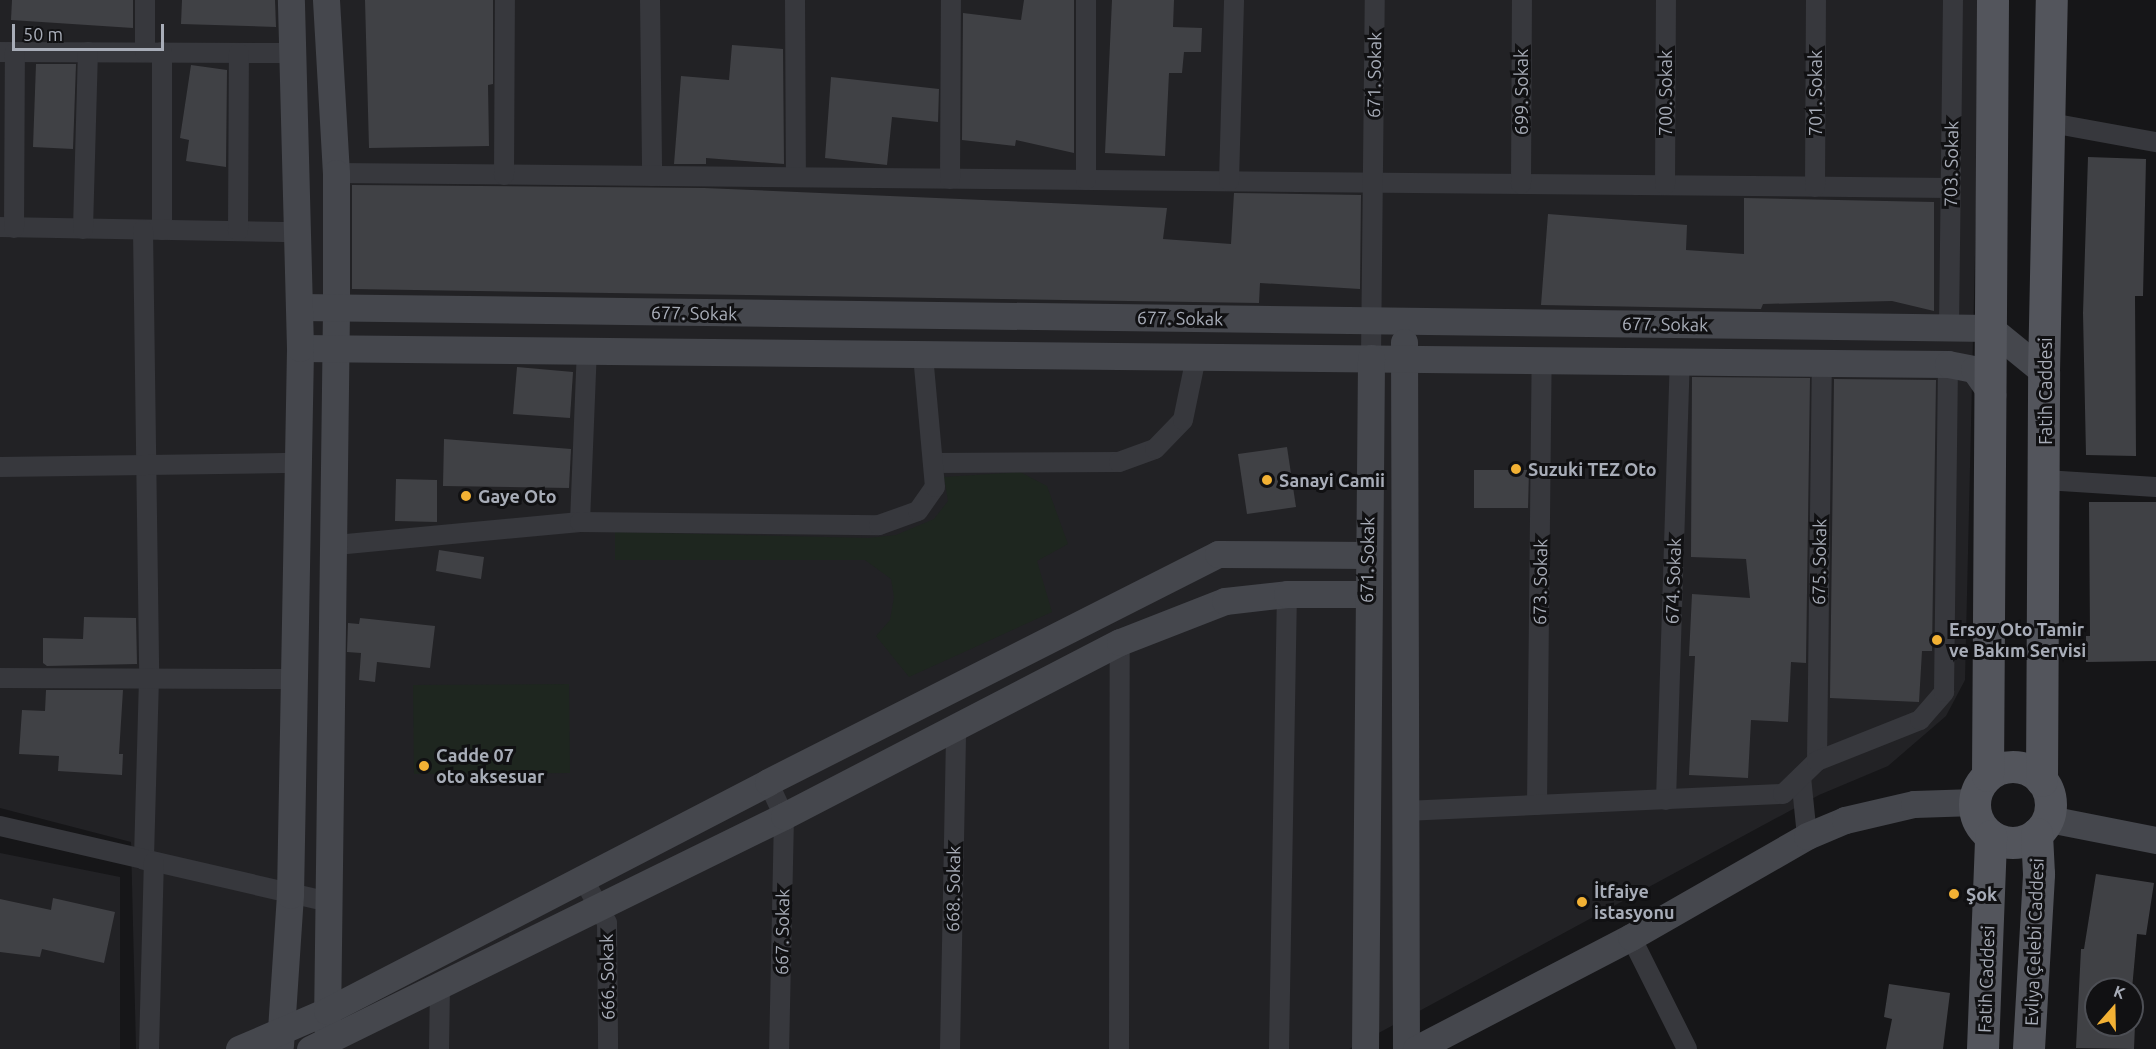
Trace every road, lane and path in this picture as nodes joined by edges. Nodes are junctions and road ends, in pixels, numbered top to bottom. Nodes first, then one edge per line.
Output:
1 (145, 0) edge
2 (291, 0) edge
3 (327, 0) edge
4 (505, 0) edge
5 (650, 0) edge
6 (795, 0) edge
7 (951, 0) edge
8 (1086, 0) edge
9 (1234, 0) edge
10 (1375, 0) edge
11 (1522, 0) edge
12 (1666, 0) edge
13 (1816, 0) edge
14 (1953, 0) edge
15 (1993, 0) edge
16 (2052, 0) edge
17 (7, 52) edge
18 (88, 52) junction
19 (154, 52) junction
20 (240, 53) junction
21 (292, 53) junction
22 (2051, 123) junction
23 (2156, 142) edge
24 (297, 172) junction
25 (336, 173) junction
26 (504, 175) junction
27 (652, 176) junction
28 (796, 177) junction
29 (950, 179) junction
30 (1086, 180) junction
31 (1228, 181) junction
32 (1373, 183) junction
33 (1521, 184) junction
34 (1665, 185) junction
35 (1815, 187) junction
36 (1950, 188) junction
37 (7, 227) edge
38 (83, 229) junction
39 (153, 230) junction
40 (238, 231) junction
41 (299, 232) junction
42 (300, 307) junction
43 (336, 309) junction
44 (1371, 321) junction
45 (1405, 321) junction
46 (1949, 327) junction
47 (1990, 328) junction
48 (300, 348) junction
49 (336, 349) junction
50 (587, 351) junction
51 (923, 354) junction
52 (1196, 357) junction
53 (1371, 358) junction
54 (1404, 360) junction
55 (1542, 360) junction
56 (1822, 362) junction
57 (1680, 363) junction
58 (1948, 364) junction
59 (2044, 372) junction
60 (1992, 395) junction
61 (299, 463) junction
62 (933, 463) junction
63 (148, 465) junction
64 (0, 467) edge
65 (2045, 480) junction
66 (2156, 487) edge
67 (580, 522) junction
68 (336, 545) junction
69 (1367, 555) junction
70 (1287, 594) junction
71 (1366, 594) junction
72 (1120, 642) junction
73 (0, 678) edge
74 (149, 678) junction
75 (296, 679) junction
76 (956, 729) junction
77 (1817, 761) junction
78 (1801, 777) junction
79 (2042, 781) junction
80 (768, 782) junction
81 (1982, 789) junction
82 (1666, 800) junction
83 (1537, 804) junction
84 (0, 810) edge
85 (1405, 811) junction
86 (784, 816) junction
87 (0, 826) edge
88 (2043, 826) junction
89 (1807, 836) junction
90 (1991, 836) junction
91 (2156, 840) edge
92 (149, 861) junction
93 (583, 878) junction
94 (290, 894) junction
95 (329, 902) junction
96 (600, 907) junction
97 (1631, 937) junction
98 (440, 986) junction
99 (327, 1011) junction
100 (282, 1040) edge
101 (319, 1045) edge
102 (149, 1049) edge
103 (239, 1049) edge
104 (439, 1049) edge
105 (608, 1049) edge
106 (779, 1049) edge
107 (950, 1049) edge
108 (1119, 1049) edge
109 (1279, 1049) edge
110 (1365, 1049) edge
111 (1406, 1049) edge
112 (1416, 1049) edge
113 (1687, 1049) edge
114 (1983, 1049) edge
115 (2029, 1049) edge

1 - 19 street
2 - 21 street
3 - 25 street
4 - 26 street
5 - 27 street
6 - 28 street
7 - 29 street
8 - 30 street
9 - 31 street
10 - 32 street, 671. Sokak
11 - 33 street, 699. Sokak
12 - 34 street, 700. Sokak
13 - 35 street, 701. Sokak
14 - 36 street, 703. Sokak
15 - 47 main road
16 - 22 main road, Fatih Caddesi
17 - 18 street
17 - 37 street
18 - 19 street
18 - 38 street
19 - 20 street
19 - 39 street
20 - 21 street
20 - 40 street
21 - 24 street
22 - 23 street
22 - 59 main road, Fatih Caddesi
24 - 25 street
24 - 41 street
25 - 26 street
25 - 43 street
26 - 27 street
27 - 28 street
28 - 29 street
29 - 30 street
30 - 31 street
31 - 32 street
32 - 33 street
32 - 44 street, 671. Sokak
33 - 34 street
34 - 35 street
35 - 36 street
36 - 46 street, 703. Sokak
37 - 38 street
38 - 39 street
39 - 40 street
39 - 63 street
40 - 41 street
41 - 42 street
42 - 43 street, 677. Sokak
42 - 48 street
43 - 44 street, 677. Sokak
43 - 49 street
44 - 45 street, 677. Sokak
44 - 53 street, 671. Sokak
45 - 46 street, 677. Sokak
45 - 54 street, 671. Sokak
46 - 47 street, 677. Sokak
47 - 59 street
47 - 60 main road
48 - 49 street
48 - 61 street
49 - 50 street
49 - 68 street
50 - 51 street
50 - 67 street
51 - 52 street
51 - 62 street
52 - 53 street
52 - 62 street
53 - 54 street
53 - 69 street, 671. Sokak
54 - 55 street
54 - 85 street, 671. Sokak
55 - 57 street
55 - 83 street, 673. Sokak
56 - 57 street
56 - 58 street
56 - 77 street, 675. Sokak
57 - 82 street, 674. Sokak
58 - 60 street
58 - 77 street
59 - 65 main road, Fatih Caddesi
60 - 81 main road
61 - 63 street
61 - 75 street
62 - 67 street
63 - 64 street
63 - 74 street
65 - 66 street
65 - 79 main road, Fatih Caddesi
67 - 68 street
68 - 95 street
69 - 71 street, 671. Sokak
69 - 80 street
70 - 71 street
70 - 72 street
70 - 109 street
71 - 110 street, 671. Sokak
72 - 76 street
72 - 108 street
73 - 74 street
74 - 75 street
74 - 92 street
75 - 94 street
76 - 86 street
76 - 107 street, 668. Sokak
77 - 78 street
78 - 82 street
78 - 89 street
79 - 81 main road
79 - 88 main road
80 - 86 street
80 - 93 street
81 - 89 street
81 - 90 main road
82 - 83 street
83 - 85 street
84 - 87 street
85 - 111 street, 671. Sokak
86 - 96 street
86 - 106 street, 667. Sokak
87 - 92 street
88 - 90 main road
88 - 91 street
88 - 115 main road, Evliya Çelebi Caddesi
89 - 97 street
90 - 114 main road, Fatih Caddesi
92 - 94 street
92 - 102 street
93 - 96 street, 666. Sokak
93 - 99 street
94 - 95 street
94 - 100 street
95 - 99 street
96 - 98 street
96 - 105 street, 666. Sokak
97 - 112 street
97 - 113 street
98 - 101 street
98 - 104 street
99 - 100 street
99 - 101 street
100 - 103 street

